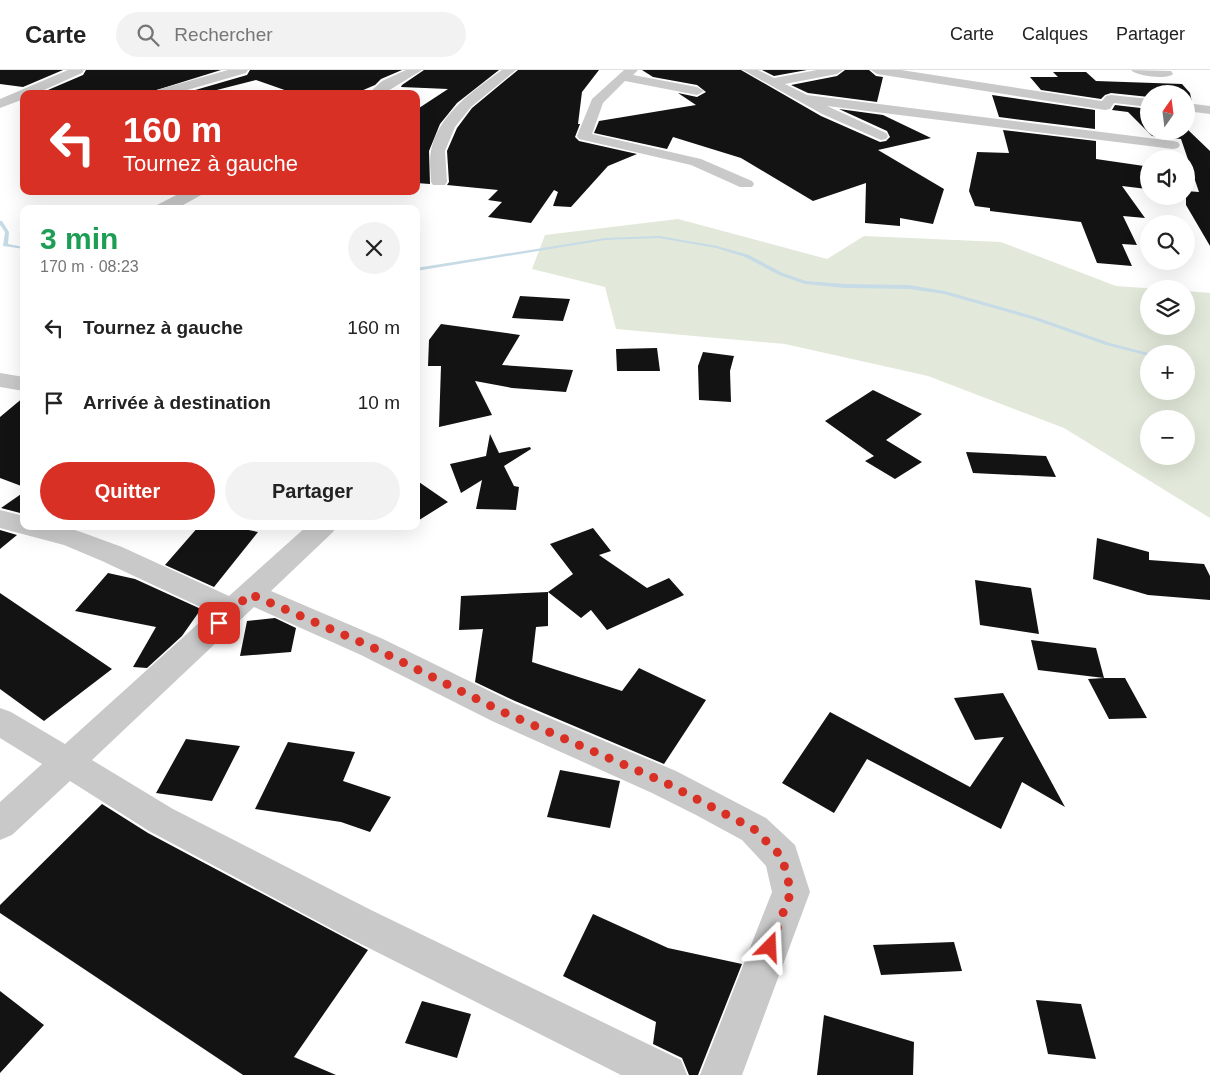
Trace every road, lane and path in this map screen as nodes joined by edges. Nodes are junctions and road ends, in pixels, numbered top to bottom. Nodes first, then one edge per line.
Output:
1 (78, 70) edge
2 (242, 70) edge
3 (416, 70) edge
4 (510, 70) edge
5 (749, 70) edge
6 (837, 70) edge
7 (876, 70) edge
8 (1137, 70) edge
9 (627, 73) edge
10 (1167, 74) dead end
11 (774, 82) junction
12 (33, 90) edge
13 (172, 90) edge
14 (379, 90) edge
15 (697, 91) dead end
16 (20, 96) edge
17 (806, 99) junction
18 (1140, 102) edge
19 (0, 104) edge
20 (1105, 106) junction
21 (1195, 108) edge
22 (1210, 110) edge
23 (881, 136) dead end
24 (1102, 144) junction
25 (1173, 145) dead end
26 (439, 182) dead end
27 (746, 184) dead end
28 (189, 195) edge
29 (171, 205) edge
30 (0, 380) edge
31 (20, 383) edge
32 (0, 519) edge
33 (20, 525) edge
34 (41, 530) edge
35 (320, 530) edge
36 (241, 602) junction
37 (0, 721) edge
38 (66, 763) junction
39 (0, 824) edge
40 (666, 1075) edge
41 (721, 1075) edge

1 - 12 street
2 - 13 street
3 - 14 street
4 - 26 street
5 - 11 street
6 - 11 street
7 - 20 street
8 - 10 street
9 - 15 street
9 - 27 street
11 - 17 street
16 - 19 street
17 - 23 street
17 - 24 street
18 - 20 street
20 - 24 street
21 - 22 street
24 - 25 street
28 - 29 street
30 - 31 street
32 - 33 street
34 - 36 street
35 - 36 street
36 - 38 street
36 - 41 street
37 - 38 street
38 - 39 street
38 - 40 street

